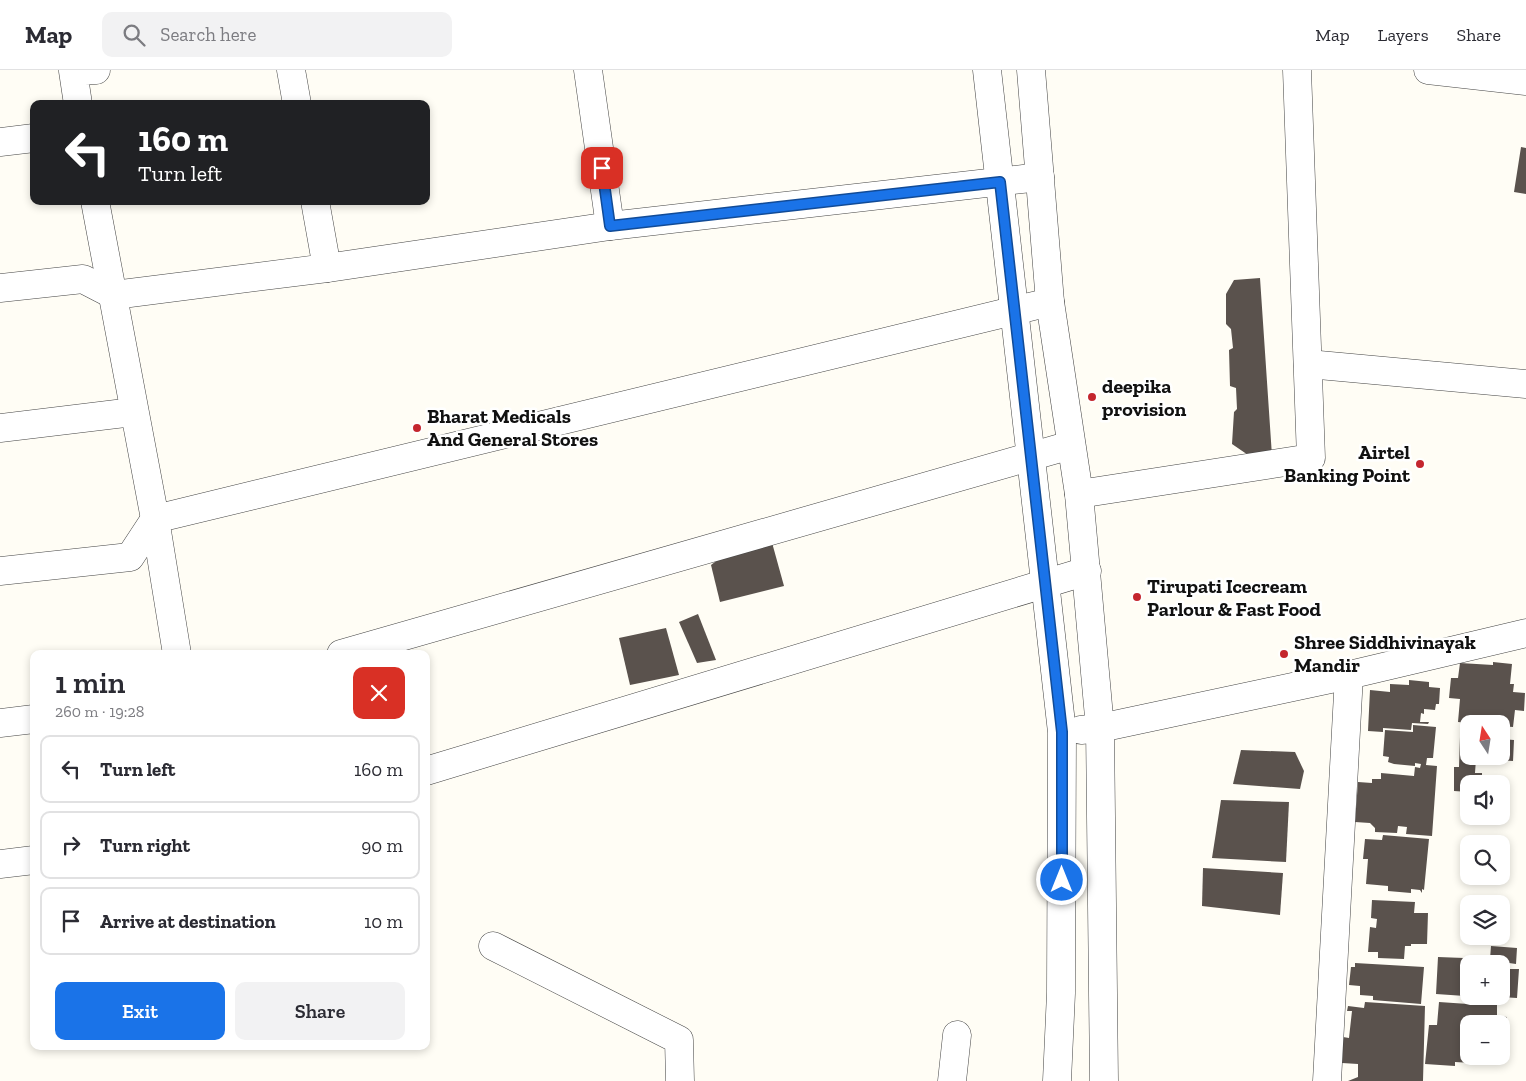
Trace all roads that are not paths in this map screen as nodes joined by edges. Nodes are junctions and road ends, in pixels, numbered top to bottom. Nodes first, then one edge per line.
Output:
1 (80, 70) edge
2 (291, 70) edge
3 (588, 70) edge
4 (987, 70) edge
5 (1031, 70) edge
6 (1297, 70) edge
7 (1428, 70) edge
8 (1526, 81) edge
9 (78, 100) edge
10 (296, 100) edge
11 (30, 138) edge
12 (0, 142) edge
13 (1040, 177) junction
14 (1000, 182) junction
15 (96, 205) edge
16 (316, 205) edge
17 (610, 226) junction
18 (327, 268) junction
19 (0, 288) edge
20 (114, 295) junction
21 (1050, 302) junction
22 (1014, 309) junction
23 (1308, 364) junction
24 (1526, 384) edge
25 (133, 412) junction
26 (0, 428) edge
27 (1071, 445) junction
28 (1031, 457) junction
29 (1078, 494) junction
30 (155, 519) junction
31 (0, 571) edge
32 (1087, 571) junction
33 (1046, 585) junction
34 (1526, 633) edge
35 (176, 650) edge
36 (355, 650) edge
37 (1349, 675) junction
38 (30, 719) edge
39 (0, 723) edge
40 (1100, 728) junction
41 (1062, 732) junction
42 (430, 770) edge
43 (30, 860) edge
44 (0, 864) edge
45 (493, 946) dead end
46 (957, 1035) dead end
47 (680, 1081) edge
48 (952, 1081) edge
49 (1057, 1081) edge
50 (1104, 1081) edge
51 (1327, 1081) edge

1 - 9 street
2 - 10 street
3 - 17 street
4 - 14 street
5 - 13 street
6 - 23 street
7 - 8 street
11 - 12 street
13 - 14 street
13 - 21 street
14 - 17 street
14 - 22 street
15 - 20 street
16 - 18 street
17 - 18 street
18 - 20 street
19 - 20 street
20 - 25 street
21 - 22 street
21 - 27 street
22 - 28 street
22 - 30 street
23 - 24 street
23 - 29 street
25 - 26 street
25 - 30 street
27 - 28 street
27 - 29 street
28 - 33 street
28 - 36 street
29 - 32 street
30 - 31 street
30 - 35 street
32 - 33 street
32 - 40 street
33 - 41 street
33 - 42 street
34 - 37 street
37 - 40 street
37 - 51 street
38 - 39 street
40 - 41 street
40 - 50 street
41 - 49 street
43 - 44 street
45 - 47 street
46 - 48 street

